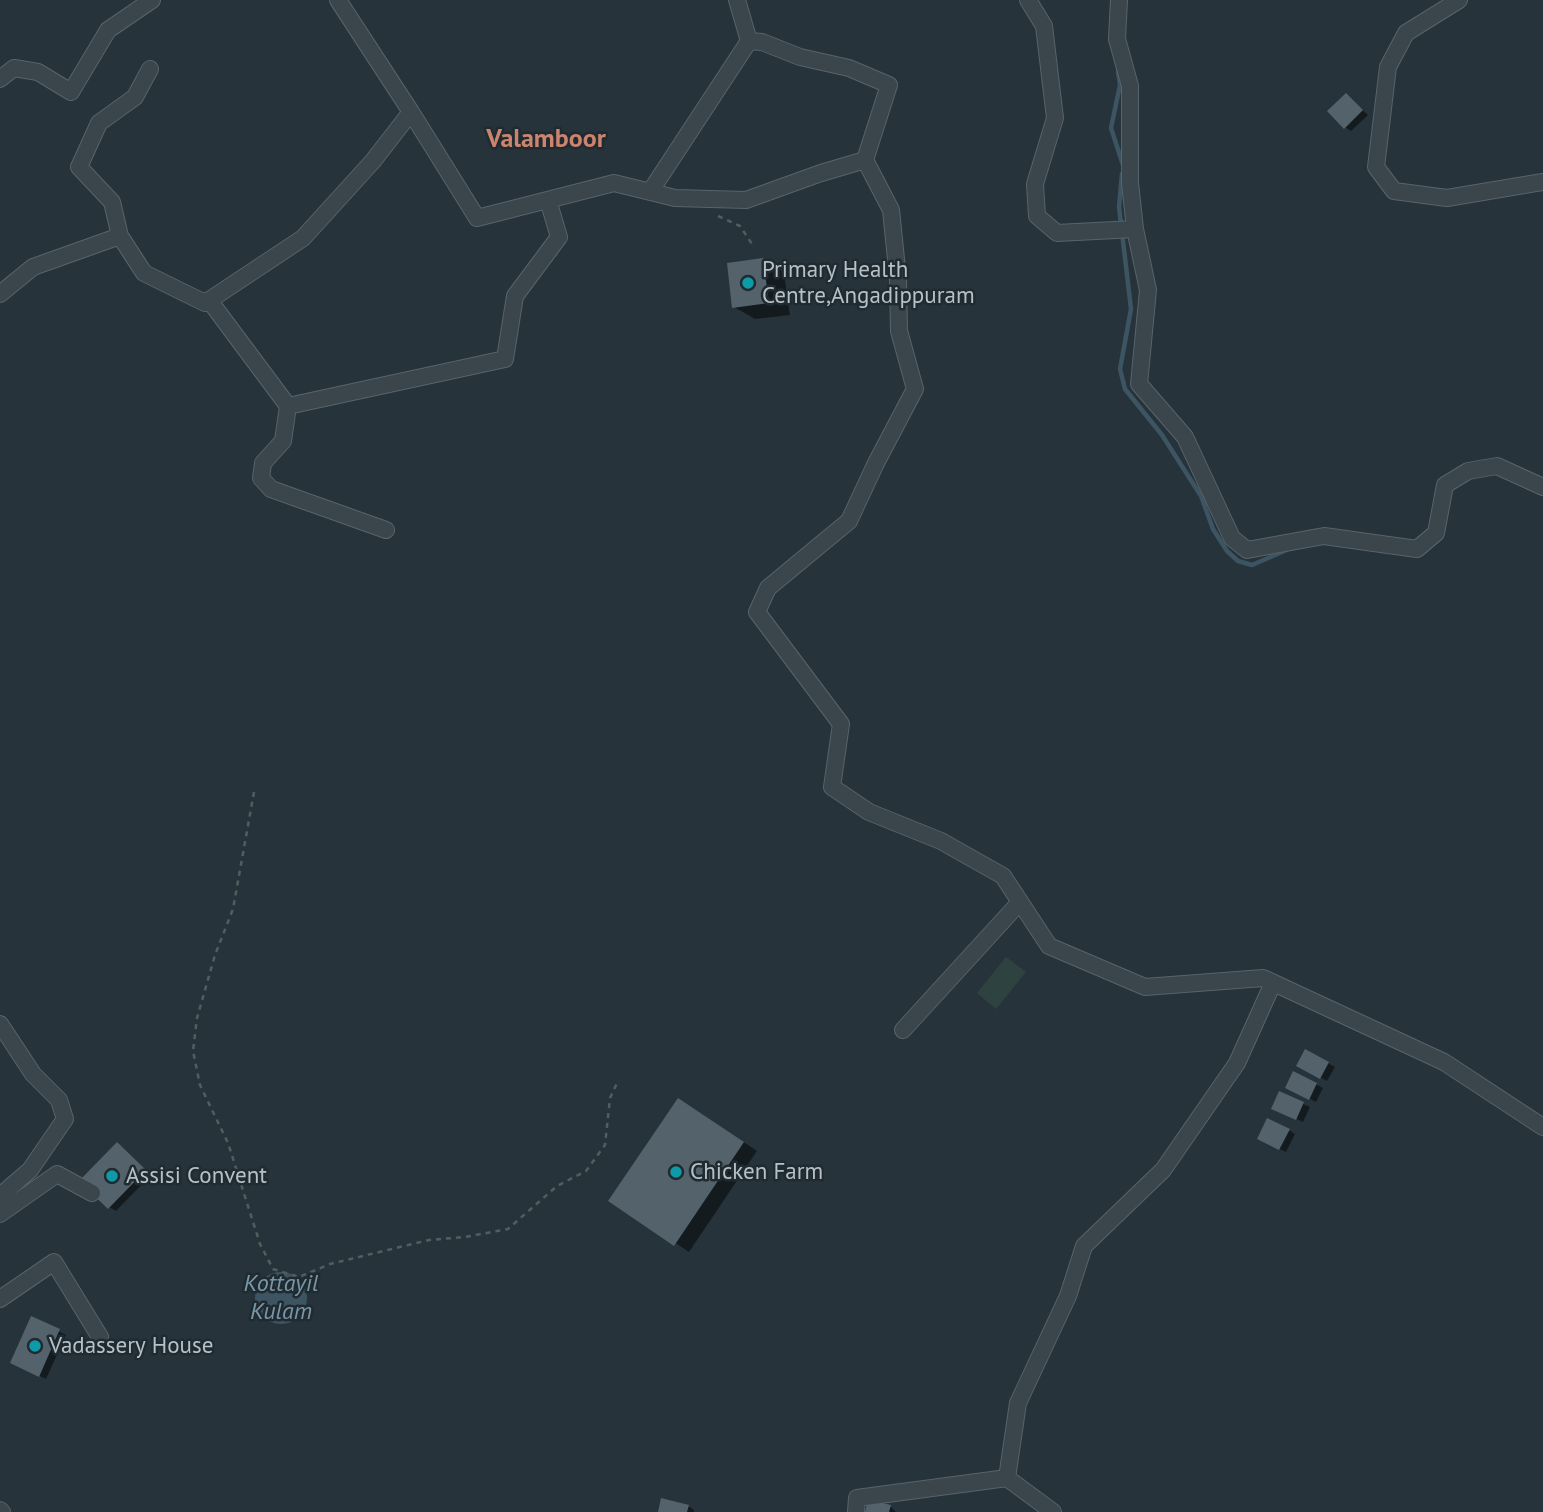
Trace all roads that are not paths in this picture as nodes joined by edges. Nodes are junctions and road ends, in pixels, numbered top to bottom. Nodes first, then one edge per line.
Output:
1 (152, 0) edge
2 (338, 0) edge
3 (737, 0) edge
4 (1028, 0) edge
5 (1119, 0) edge
6 (1459, 0) edge
7 (749, 41) junction
8 (150, 69) dead end
9 (0, 79) edge
10 (411, 112) junction
11 (864, 160) junction
12 (1543, 181) edge
13 (650, 192) junction
14 (548, 200) junction
15 (1135, 229) junction
16 (120, 236) junction
17 (0, 295) edge
18 (209, 300) junction
19 (288, 406) junction
20 (1543, 487) edge
21 (386, 530) dead end
22 (1020, 902) junction
23 (1273, 983) junction
24 (0, 1024) edge
25 (903, 1030) dead end
26 (1543, 1128) edge
27 (92, 1193) dead end
28 (0, 1196) edge
29 (0, 1214) edge
30 (0, 1299) edge
31 (100, 1337) dead end
32 (1007, 1478) junction
33 (856, 1512) edge
34 (1053, 1512) edge

1 - 9 street
2 - 10 street
3 - 7 street
4 - 15 street
5 - 15 street
6 - 12 street
7 - 11 street
7 - 13 street
8 - 16 street
10 - 14 street
10 - 18 street
11 - 13 street
11 - 22 street
13 - 14 street
14 - 19 street
15 - 20 street
16 - 17 street
16 - 18 street
18 - 19 street
19 - 21 street
22 - 23 street
22 - 25 street
23 - 26 street
23 - 32 street
24 - 28 street
27 - 29 street
30 - 31 street
32 - 33 street
32 - 34 street

